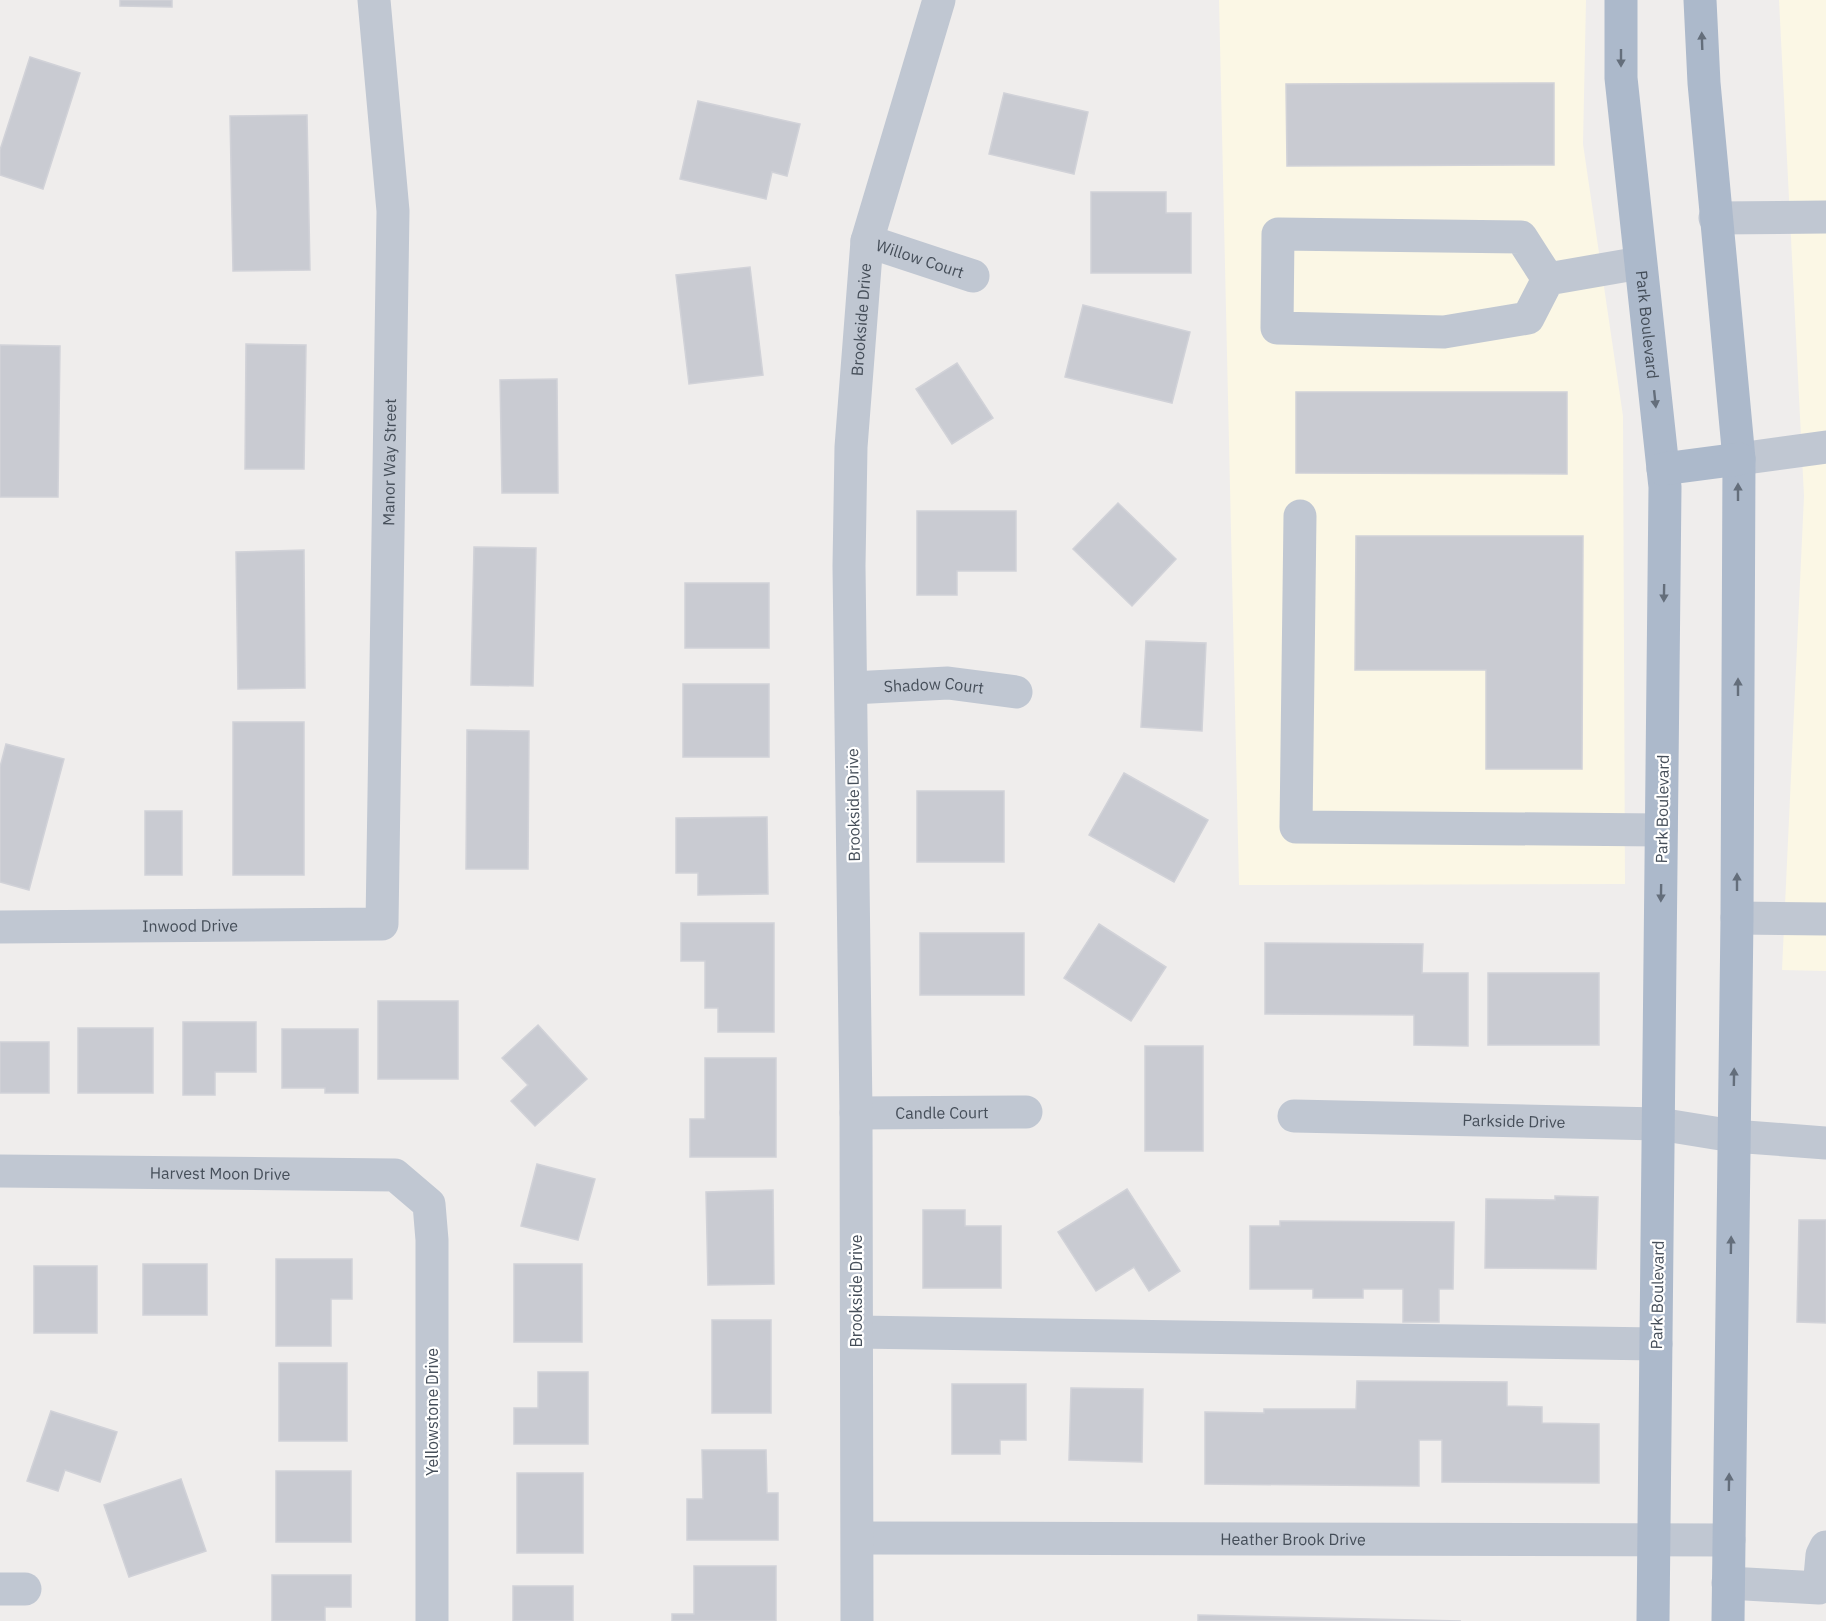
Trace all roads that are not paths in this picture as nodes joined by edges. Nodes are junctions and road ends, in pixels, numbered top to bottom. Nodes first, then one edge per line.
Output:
1 (374, 0) edge
2 (939, 0) edge
3 (1621, 0) edge
4 (1700, 0) edge
5 (1826, 217) edge
6 (1715, 218) junction
7 (867, 241) junction
8 (1640, 263) junction
9 (973, 276) dead end
10 (1548, 279) junction
11 (1826, 447) edge
12 (1739, 459) junction
13 (1663, 469) junction
14 (1300, 516) dead end
15 (852, 687) junction
16 (1017, 693) dead end
17 (1661, 830) junction
18 (1737, 918) junction
19 (1826, 919) edge
20 (382, 924) joint
21 (0, 927) edge
22 (1026, 1112) dead end
23 (856, 1113) junction
24 (1294, 1116) dead end
25 (1659, 1124) junction
26 (1733, 1136) junction
27 (1826, 1143) edge
28 (0, 1172) edge
29 (429, 1204) joint
30 (857, 1332) junction
31 (1656, 1344) junction
32 (858, 1538) junction
33 (1654, 1540) junction
34 (1728, 1540) junction
35 (1826, 1547) edge
36 (1728, 1583) junction
37 (432, 1621) edge
38 (857, 1621) edge
39 (1653, 1621) edge
40 (1728, 1621) edge

1 - 20 street, Manor Way Street
2 - 7 street, Brookside Drive
3 -> 8 main road, Park Boulevard
6 -> 4 main road
5 - 6 street
6 - 12 main road
7 - 9 street, Willow Court
7 - 15 street, Brookside Drive
8 - 10 street
8 -> 13 main road, Park Boulevard
10 - 10 street
11 - 12 street
12 - 13 main road
18 -> 12 main road
13 -> 17 main road, Park Boulevard
14 - 17 street
15 - 16 street, Shadow Court
15 - 23 street, Brookside Drive
17 -> 25 main road, Park Boulevard
18 - 19 street
26 -> 18 main road
20 - 21 street, Inwood Drive
22 - 23 street, Candle Court
23 - 30 street, Brookside Drive
24 - 25 street, Parkside Drive
25 - 26 street, Parkside Drive
25 - 31 main road, Park Boulevard
26 - 27 street, Parkside Drive
34 -> 26 main road
28 - 29 street, Harvest Moon Drive
29 - 37 street, Yellowstone Drive
30 - 31 street
30 - 32 street, Brookside Drive
31 - 33 main road, Park Boulevard
32 - 33 street, Heather Brook Drive
32 - 38 street, Brookside Drive
33 - 34 street, Heather Brook Drive
33 - 39 main road, Park Boulevard
34 - 36 main road
35 - 36 street
36 - 40 main road

